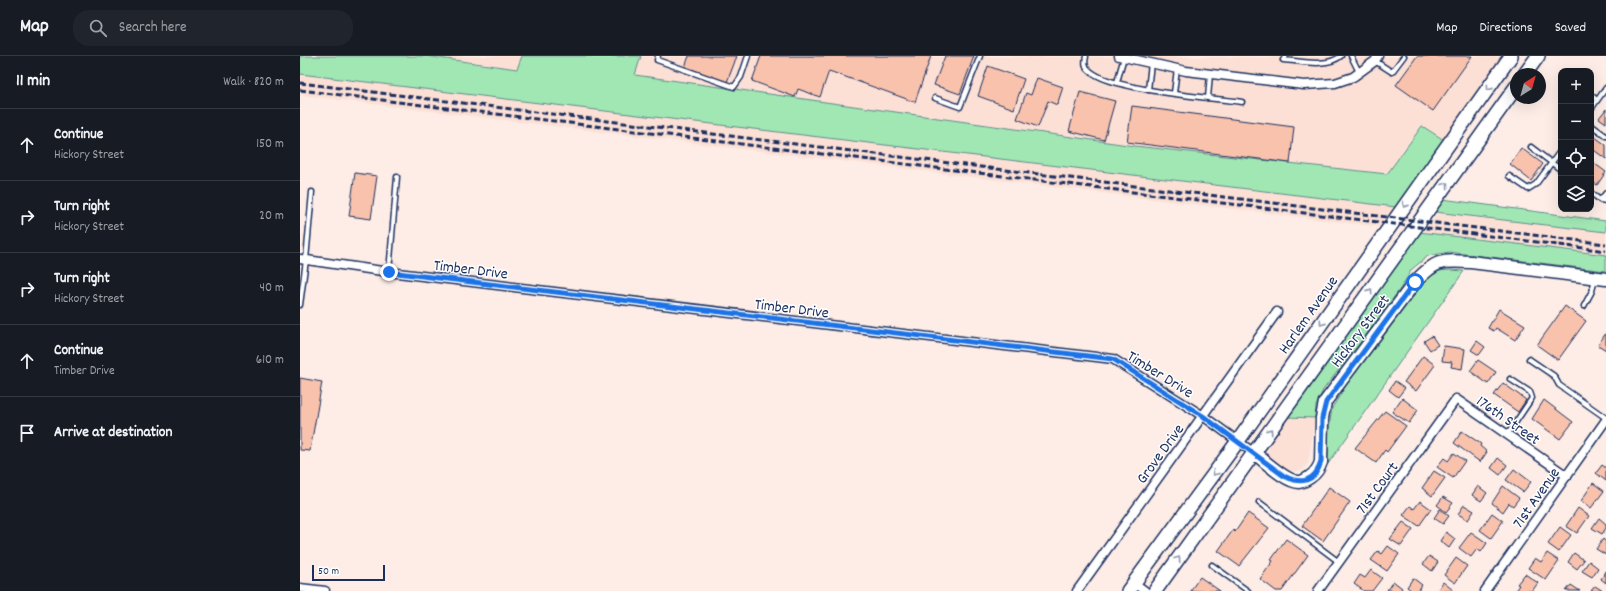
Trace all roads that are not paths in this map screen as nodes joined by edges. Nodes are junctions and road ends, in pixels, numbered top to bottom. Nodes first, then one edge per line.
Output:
1 (658, 56) edge
2 (748, 56) edge
3 (980, 56) edge
4 (1086, 56) edge
5 (1286, 56) edge
6 (1341, 56) edge
7 (1351, 56) edge
8 (1404, 56) edge
9 (1511, 56) edge
10 (1538, 56) edge
11 (1121, 57) edge
12 (1377, 58) edge
13 (1148, 60) edge
14 (1529, 68) edge
15 (1177, 69) junction
16 (1359, 72) junction
17 (1210, 74) junction
18 (1117, 82) junction
19 (1606, 88) edge
20 (1148, 90) junction
21 (1174, 93) junction
22 (1510, 95) edge
23 (935, 98) dead end
24 (1208, 98) junction
25 (1594, 98) edge
26 (1597, 100) junction
27 (1242, 102) dead end
28 (1594, 104) edge
29 (1594, 127) edge
30 (1606, 136) edge
31 (1531, 147) dead end
32 (1558, 154) edge
33 (1551, 163) junction
34 (1558, 168) edge
35 (1509, 176) dead end
36 (397, 177) dead end
37 (312, 192) dead end
38 (1606, 193) edge
39 (1594, 195) edge
40 (1600, 200) junction
41 (1606, 201) edge
42 (303, 260) edge
43 (389, 272) junction
44 (1600, 278) edge
45 (300, 305) edge
46 (1584, 306) dead end
47 (1277, 312) dead end
48 (1529, 359) dead end
49 (1510, 379) dead end
50 (1456, 399) joint
51 (1203, 416) junction
52 (1606, 419) edge
53 (1507, 435) junction
54 (1238, 441) junction
55 (1254, 453) junction
56 (1567, 476) junction
57 (1259, 502) dead end
58 (1339, 562) junction
59 (1212, 565) dead end
60 (1131, 587) edge
61 (300, 588) edge
62 (325, 591) edge
63 (1077, 591) edge
64 (1145, 591) edge
65 (1155, 591) edge
66 (1248, 591) edge
67 (1318, 591) edge
68 (1486, 591) edge

1 - 2 lane
3 - 23 lane
4 - 18 lane
5 - 6 lane
7 - 16 lane
8 - 12 lane
9 -> 54 main road, Harlem Avenue
10 - 14 main road
11 - 13 street
11 - 18 lane
12 - 16 street
13 - 15 street
13 - 20 lane
15 - 17 street
15 - 21 lane
16 - 17 street
17 - 24 lane
18 - 20 lane
19 - 26 lane
20 - 21 lane
21 - 24 lane
55 -> 22 main road
24 - 27 lane
25 - 26 lane
26 - 28 lane
29 - 30 lane
31 - 33 lane
32 - 33 lane
33 - 34 lane
33 - 35 lane
36 - 43 lane
37 - 42 lane
38 - 40 lane
39 - 40 lane
40 - 41 lane
42 - 43 street, Timber Drive
42 - 45 lane
43 - 51 street, Timber Drive
44 - 46 lane
44 - 55 street, Hickory Street
47 - 51 street, Grove Drive
48 - 52 lane
49 - 53 lane
50 - 53 street, 176th Street
50 - 58 street, 71st Court
51 - 54 street, Timber Drive
51 - 63 street, Grove Drive
52 - 56 street, 71st Avenue
53 - 56 street, 176th Street
54 - 55 street, Timber Drive
54 -> 60 main road, Harlem Avenue
65 -> 55 main road
56 - 68 street, 71st Avenue
57 - 58 lane
58 - 67 street, 71st Court
59 - 66 lane
60 - 64 street
61 - 62 street

